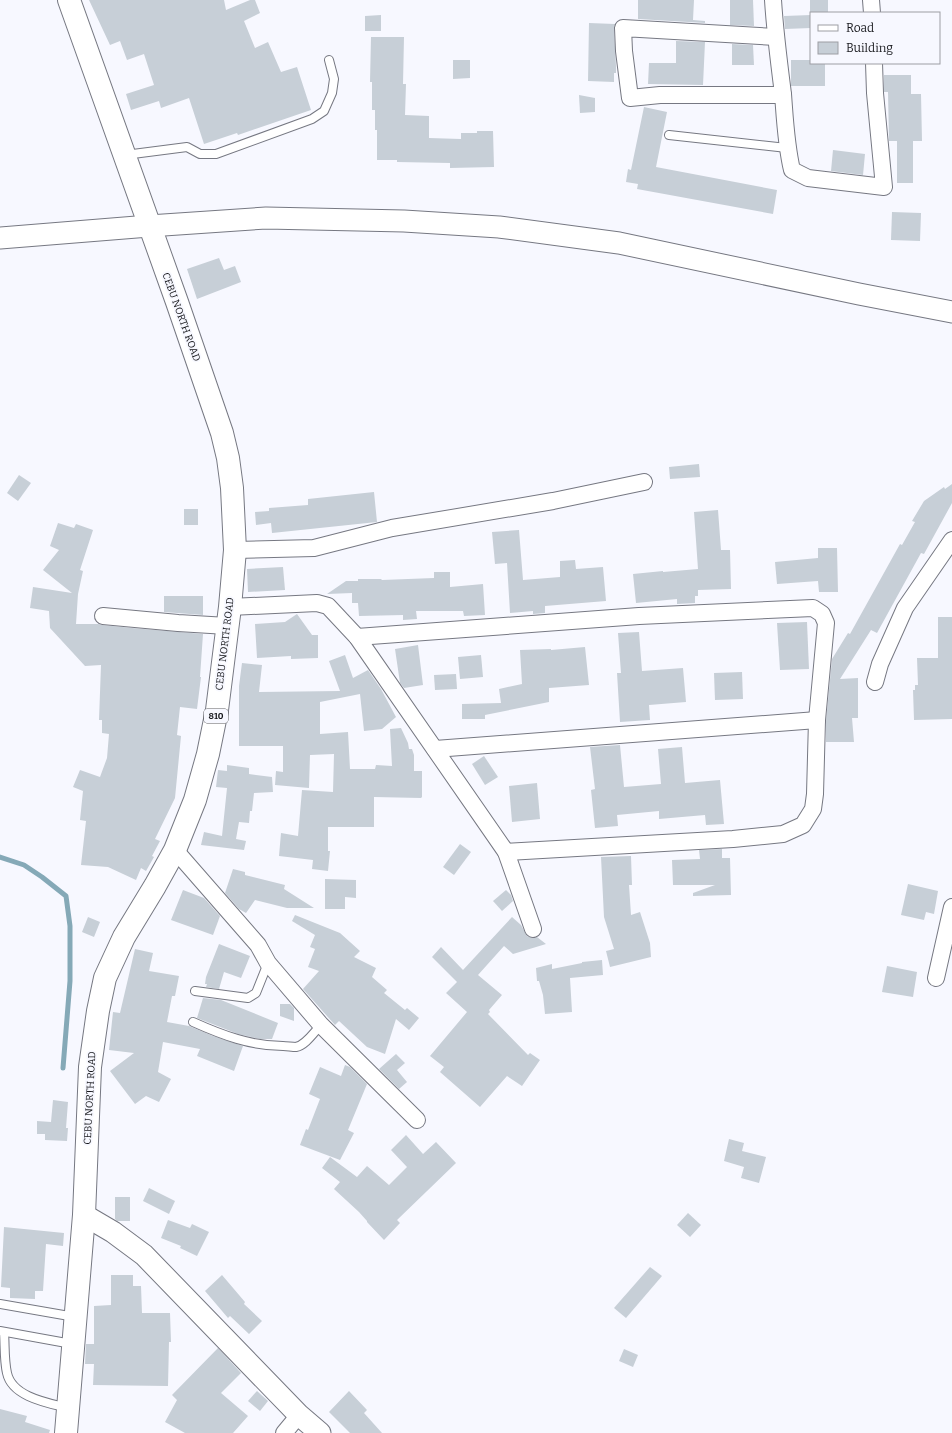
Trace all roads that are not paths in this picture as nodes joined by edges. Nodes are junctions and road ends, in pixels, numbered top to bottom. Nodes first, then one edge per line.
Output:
1 (69, 0) edge
2 (773, 0) edge
3 (871, 0) edge
4 (872, 12) edge
5 (776, 37) junction
6 (329, 60) dead end
7 (874, 64) edge
8 (783, 95) junction
9 (669, 135) dead end
10 (787, 148) junction
11 (124, 155) junction
12 (149, 226) junction
13 (0, 238) edge
14 (952, 312) edge
15 (644, 482) dead end
16 (952, 540) edge
17 (235, 550) junction
18 (103, 616) dead end
19 (229, 616) junction
20 (357, 637) junction
21 (875, 682) dead end
22 (817, 720) junction
23 (435, 749) junction
24 (175, 850) junction
25 (506, 852) junction
26 (952, 907) edge
27 (533, 929) dead end
28 (268, 963) junction
29 (936, 978) dead end
30 (195, 991) dead end
31 (194, 1022) dead end
32 (321, 1024) junction
33 (417, 1120) dead end
34 (84, 1215) junction
35 (0, 1304) edge
36 (76, 1318) junction
37 (2, 1332) edge
38 (74, 1344) junction
39 (69, 1408) junction
40 (299, 1415) junction
41 (66, 1433) edge
42 (284, 1433) edge
43 (320, 1433) edge

1 - 11 highway, CEBU NORTH ROAD / 810
2 - 5 street
3 - 4 street
5 - 8 street
5 - 8 street
6 - 11 lane
7 - 10 street
8 - 10 street
9 - 10 lane
11 - 12 highway, CEBU NORTH ROAD / 810
12 - 13 street
12 - 14 street
12 - 17 highway, CEBU NORTH ROAD / 810
15 - 17 street
16 - 21 street
17 - 19 highway, CEBU NORTH ROAD / 810
18 - 19 street
19 - 20 street
19 - 24 highway, CEBU NORTH ROAD / 810
20 - 22 street
20 - 23 street
22 - 23 street
22 - 25 street
23 - 25 street
24 - 28 street
24 - 34 highway, CEBU NORTH ROAD / 810
25 - 27 street
26 - 29 street
28 - 30 lane
28 - 32 street
31 - 32 lane
32 - 33 street
34 - 36 highway, CEBU NORTH ROAD / 810
34 - 40 street
35 - 36 lane
36 - 38 highway, CEBU NORTH ROAD / 810
37 - 38 lane
37 - 39 lane
38 - 39 highway, CEBU NORTH ROAD / 810
39 - 41 highway, CEBU NORTH ROAD / 810
40 - 42 street
40 - 43 street

